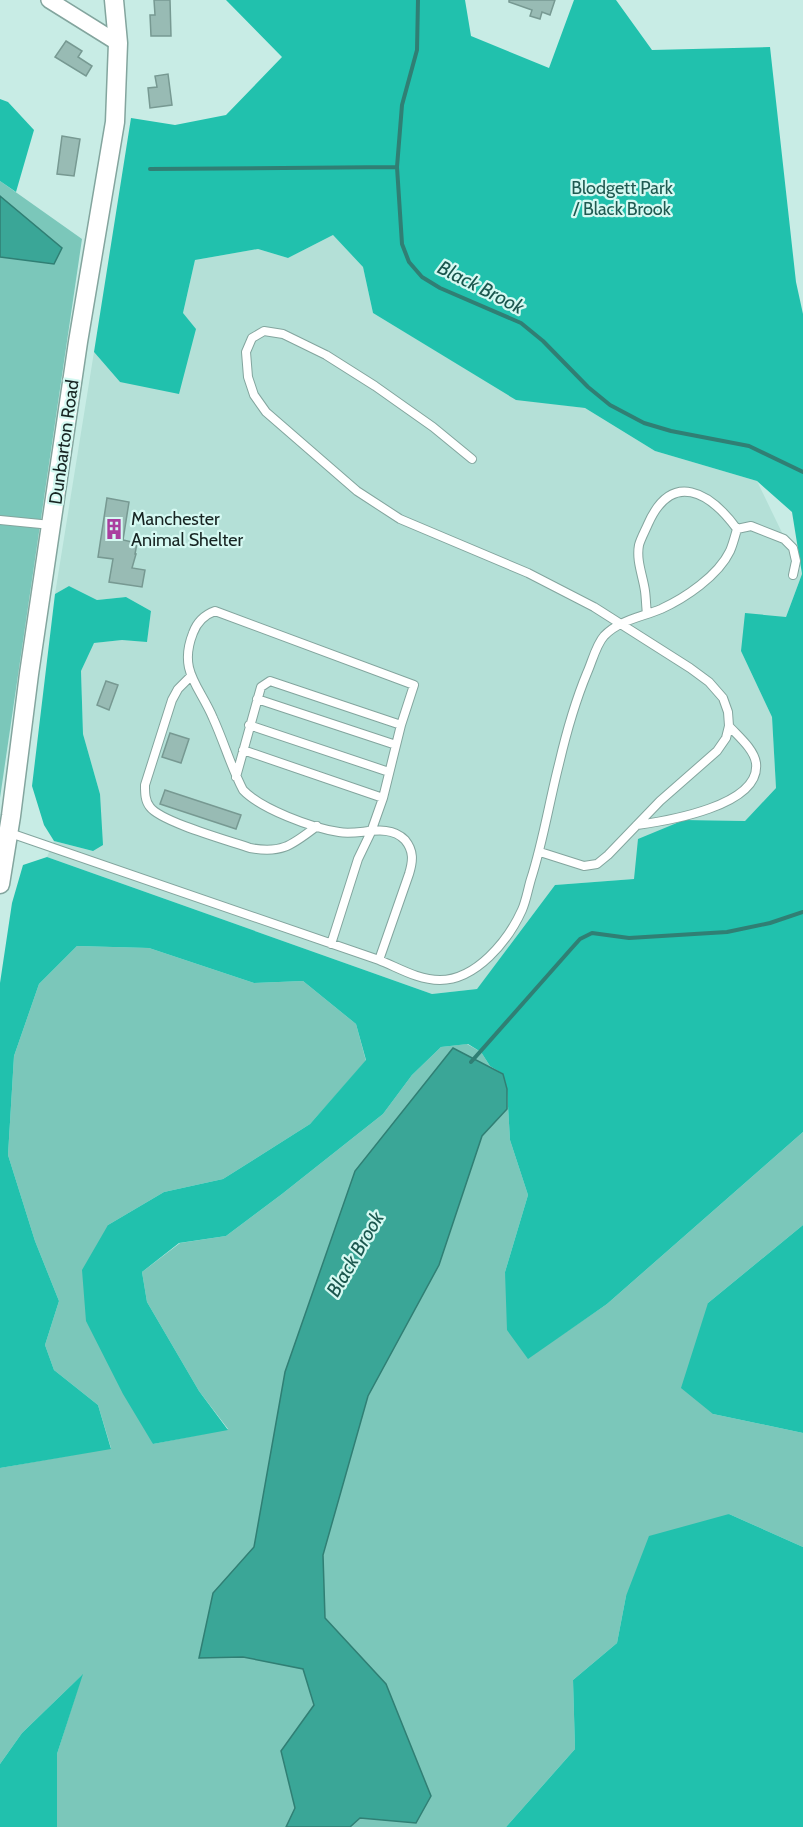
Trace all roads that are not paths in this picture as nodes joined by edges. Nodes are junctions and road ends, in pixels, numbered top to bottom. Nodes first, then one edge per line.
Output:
1 (49, 0) edge
2 (114, 0) edge
3 (117, 43) junction
4 (472, 459) dead end
5 (0, 520) edge
6 (52, 525) junction
7 (737, 529) junction
8 (794, 575) dead end
9 (647, 614) junction
10 (620, 623) junction
11 (191, 676) junction
12 (257, 699) junction
13 (249, 725) junction
14 (401, 725) junction
15 (729, 726) junction
16 (396, 744) junction
17 (243, 750) junction
18 (389, 772) junction
19 (236, 777) junction
20 (383, 798) junction
21 (637, 825) junction
22 (317, 826) junction
23 (371, 832) junction
24 (5, 837) edge
25 (540, 852) junction
26 (0, 884) edge
27 (331, 944) junction
28 (380, 960) junction

1 - 3 street
2 - 3 street, Dunbarton Road
3 - 6 street, Dunbarton Road
4 - 10 lane
5 - 6 lane
6 - 24 street, Dunbarton Road
7 - 8 lane
7 - 9 lane
7 - 9 lane
9 - 10 lane
10 - 15 lane
10 - 25 lane
11 - 14 lane
11 - 19 lane
11 - 22 lane
12 - 13 lane
12 - 14 lane
12 - 16 lane
13 - 17 lane
13 - 18 lane
14 - 16 lane
15 - 21 lane
15 - 21 lane
16 - 18 lane
17 - 19 lane
17 - 20 lane
18 - 20 lane
19 - 22 lane
20 - 23 lane
21 - 25 lane
22 - 23 lane
23 - 27 lane
23 - 28 lane
24 - 26 street, Dunbarton Road
24 - 27 lane
25 - 28 lane
27 - 28 lane

